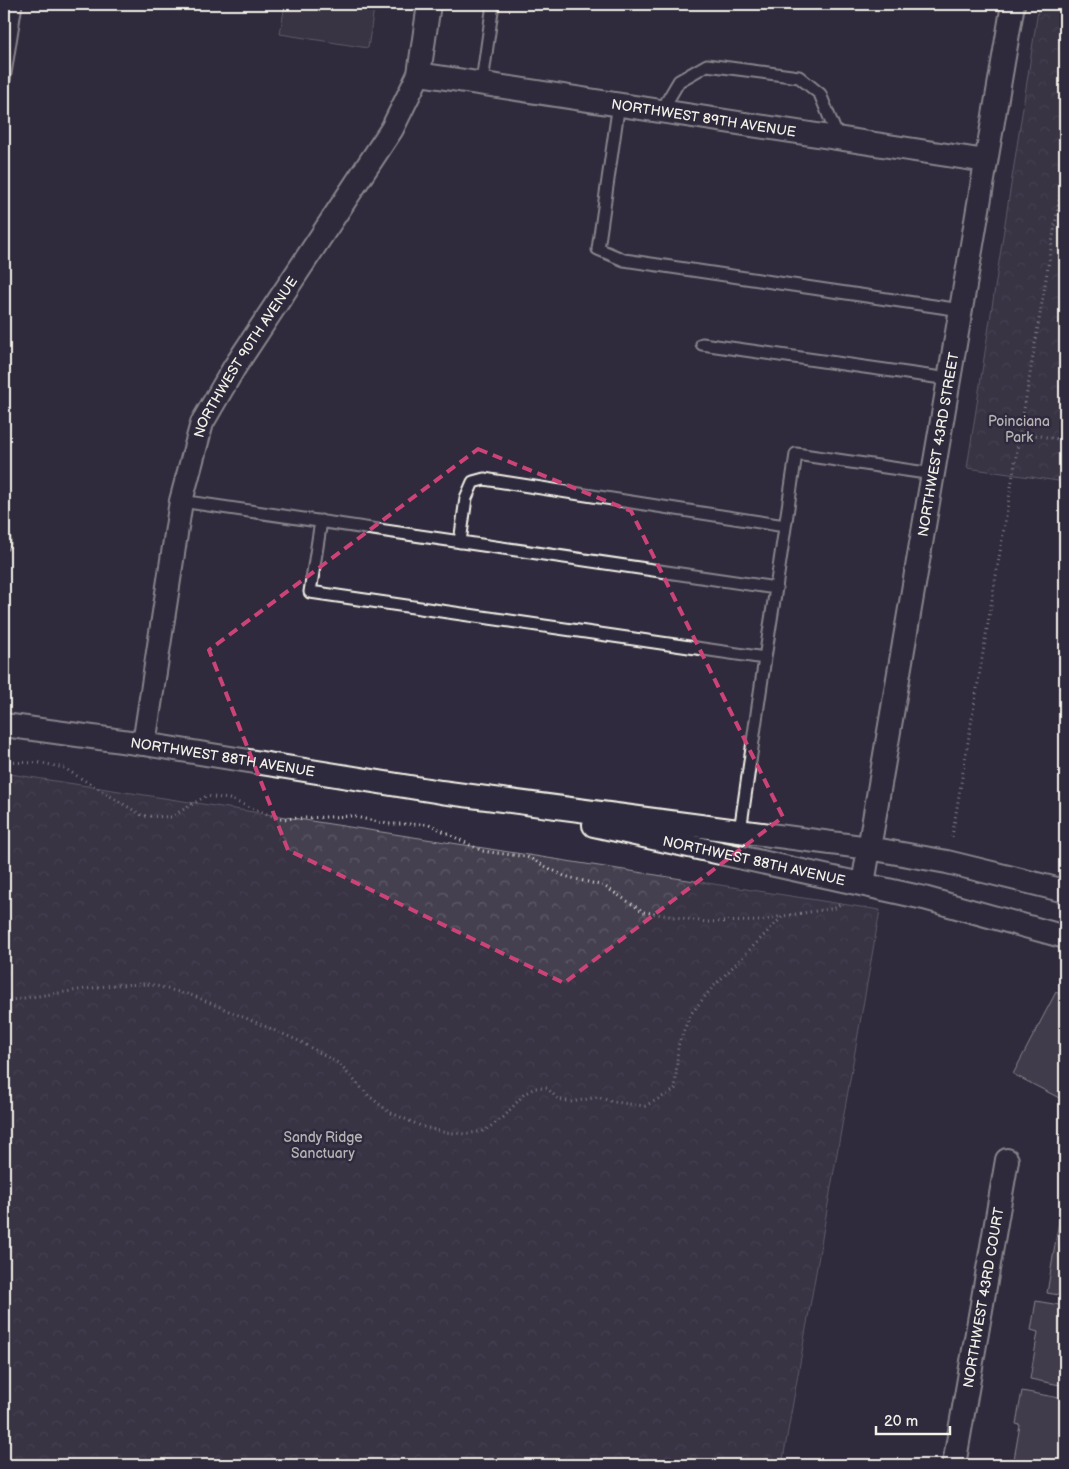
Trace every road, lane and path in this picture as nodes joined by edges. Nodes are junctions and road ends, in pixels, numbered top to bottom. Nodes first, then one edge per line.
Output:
1 (16, 4) edge
2 (429, 4) edge
3 (493, 4) edge
4 (1013, 4) edge
5 (419, 74) junction
6 (4, 80) edge
7 (482, 82) junction
8 (619, 103) junction
9 (662, 110) junction
10 (838, 138) junction
11 (986, 161) junction
12 (1065, 166) edge
13 (960, 310) junction
14 (702, 344) dead end
15 (949, 379) junction
16 (1021, 433) junction
17 (1065, 440) edge
18 (932, 474) junction
19 (181, 501) junction
20 (321, 521) junction
21 (785, 526) junction
22 (460, 542) junction
23 (776, 588) junction
24 (765, 658) junction
25 (4, 725) edge
26 (144, 744) junction
27 (4, 762) edge
28 (441, 792) junction
29 (740, 831) junction
30 (952, 837) dead end
31 (869, 848) junction
32 (863, 884) junction
33 (1065, 890) edge
34 (783, 916) junction
35 (1065, 937) edge
36 (4, 1001) edge
37 (1007, 1160) dead end
38 (954, 1465) edge

1 - 6 lane
2 - 5 street, NORTHWEST 90TH AVENUE
3 - 7 lane
4 - 11 street, NORTHWEST 43RD STREET
5 - 7 street, NORTHWEST 89TH AVENUE
5 - 19 street, NORTHWEST 90TH AVENUE
7 - 8 street, NORTHWEST 89TH AVENUE
8 - 9 street, NORTHWEST 89TH AVENUE
8 - 13 lane
9 - 10 street, NORTHWEST 89TH AVENUE
9 - 10 lane
10 - 11 street, NORTHWEST 89TH AVENUE
11 - 13 street, NORTHWEST 43RD STREET
12 - 16 path
13 - 15 street, NORTHWEST 43RD STREET
14 - 15 lane
15 - 18 street, NORTHWEST 43RD STREET
16 - 17 path
16 - 30 path
18 - 21 lane
18 - 31 street, NORTHWEST 43RD STREET
19 - 20 lane
19 - 26 street, NORTHWEST 90TH AVENUE
20 - 22 lane
20 - 24 lane
21 - 22 lane
21 - 23 lane
22 - 23 lane
23 - 24 lane
24 - 29 lane
25 - 26 street, NORTHWEST 88TH AVENUE
26 - 28 street, NORTHWEST 88TH AVENUE
27 - 34 path
28 - 29 street, NORTHWEST 88TH AVENUE
28 - 32 street, NORTHWEST 88TH AVENUE
29 - 31 street, NORTHWEST 88TH AVENUE
31 - 32 street, NORTHWEST 43RD STREET
31 - 33 street, NORTHWEST 88TH AVENUE
32 - 34 path
32 - 35 street, NORTHWEST 88TH AVENUE
34 - 36 path
37 - 38 street, NORTHWEST 43RD COURT

